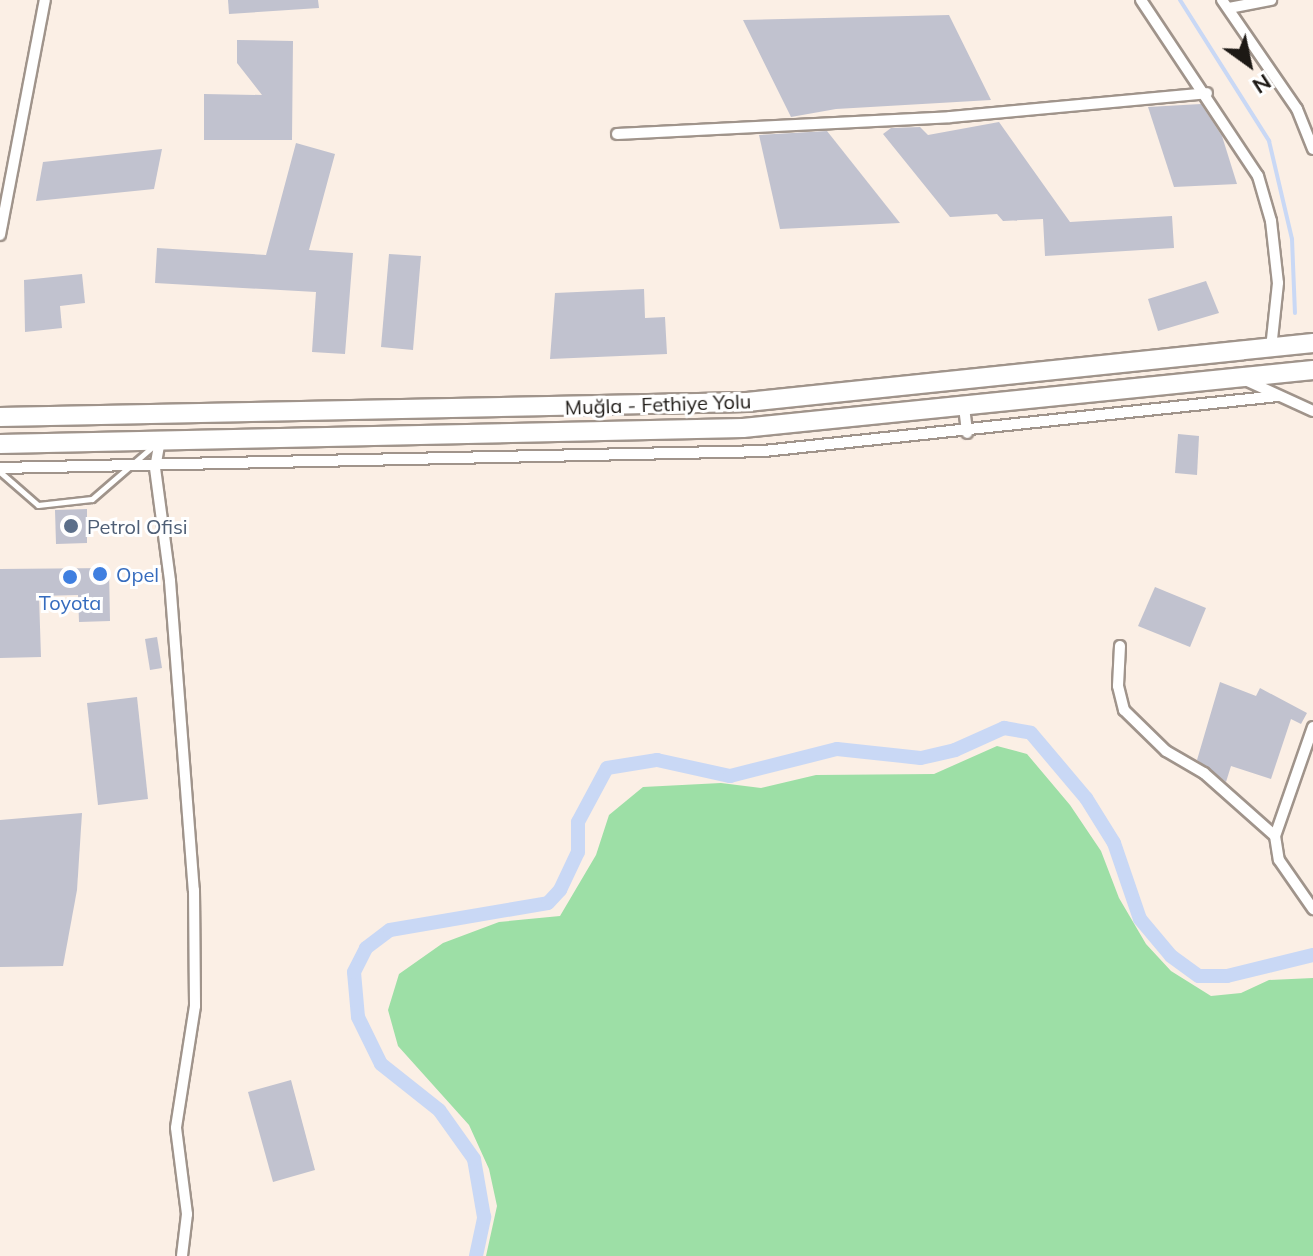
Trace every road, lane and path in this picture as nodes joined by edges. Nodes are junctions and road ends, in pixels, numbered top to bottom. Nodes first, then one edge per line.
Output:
1 (45, 0) edge
2 (1141, 0) edge
3 (1271, 0) edge
4 (1225, 4) edge
5 (1207, 93) junction
6 (617, 134) dead end
7 (1313, 149) edge
8 (0, 235) edge
9 (1313, 343) edge
10 (1271, 348) junction
11 (1313, 370) edge
12 (1241, 378) junction
13 (1278, 396) junction
14 (964, 407) junction
15 (1313, 411) edge
16 (0, 417) edge
17 (967, 433) junction
18 (160, 440) junction
19 (0, 444) edge
20 (128, 468) junction
21 (155, 468) junction
22 (0, 470) edge
23 (1120, 646) dead end
24 (1313, 727) edge
25 (1275, 836) junction
26 (1313, 909) edge
27 (182, 1256) edge

1 - 8 street
2 - 5 street
3 - 4 street
4 - 7 street
5 - 6 street
5 - 10 street
9 - 10 highway, Muğla - Fethiye Yolu
10 - 16 highway, Muğla - Fethiye Yolu
11 - 12 highway, Muğla - Fethiye Yolu
12 - 13 street
12 - 14 highway, Muğla - Fethiye Yolu
13 - 15 street
13 - 17 street
14 - 17 street
14 - 18 highway, Muğla - Fethiye Yolu
17 - 21 street
18 - 19 highway, Muğla - Fethiye Yolu
18 - 20 lane
18 - 21 street
20 - 21 street
20 - 22 street
20 - 22 lane
21 - 27 street
23 - 25 street
24 - 25 street
25 - 26 street

